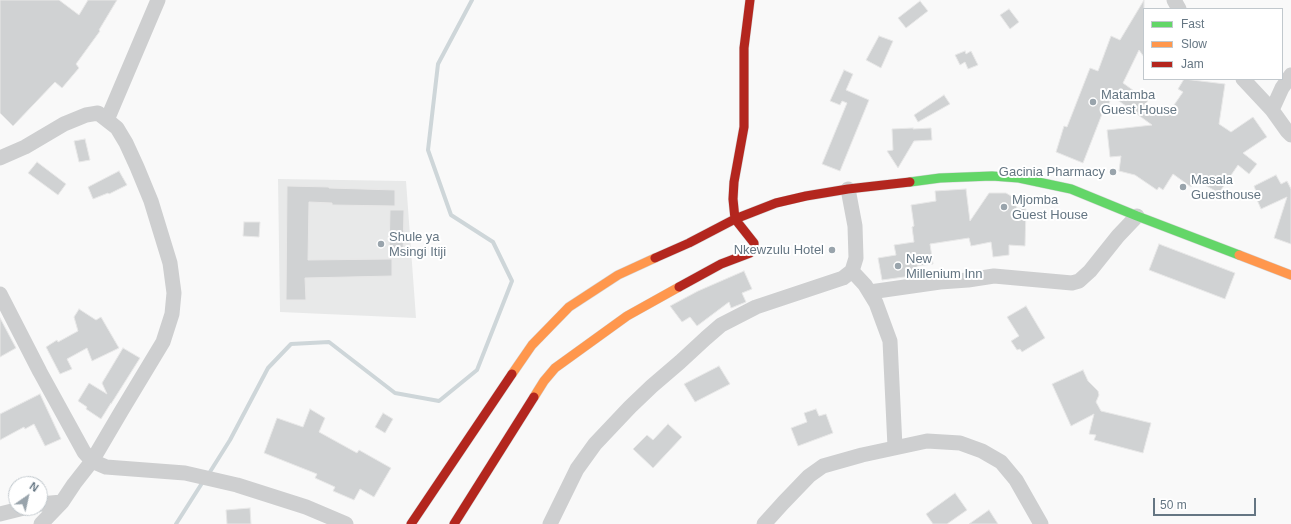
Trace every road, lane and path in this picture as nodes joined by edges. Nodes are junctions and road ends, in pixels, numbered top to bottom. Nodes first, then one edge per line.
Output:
1 (158, 0) edge
2 (750, 0) edge
3 (1291, 74) edge
4 (1244, 80) edge
5 (1272, 110) junction
6 (107, 120) junction
7 (1291, 135) edge
8 (0, 158) edge
9 (848, 189) junction
10 (1137, 216) junction
11 (735, 219) junction
12 (852, 271) junction
13 (1291, 275) edge
14 (870, 292) junction
15 (0, 294) edge
16 (895, 447) junction
17 (92, 462) junction
18 (62, 502) junction
19 (48, 503) edge
20 (41, 524) edge
21 (346, 524) edge
22 (411, 524) edge
23 (454, 524) edge
24 (550, 524) edge
25 (764, 524) edge
26 (1042, 524) edge

1 - 6 street
2 - 11 main road
3 - 5 street
4 - 5 street
5 - 7 street
6 - 8 street
6 - 17 street
9 - 10 main road
9 - 11 main road
9 - 12 street
10 - 13 main road
10 - 14 street
11 - 22 main road
11 - 23 main road
12 - 14 street
12 - 24 street
14 - 16 street
15 - 17 street
16 - 25 street
16 - 26 street
17 - 18 street
17 - 21 street
18 - 19 street
18 - 20 street

